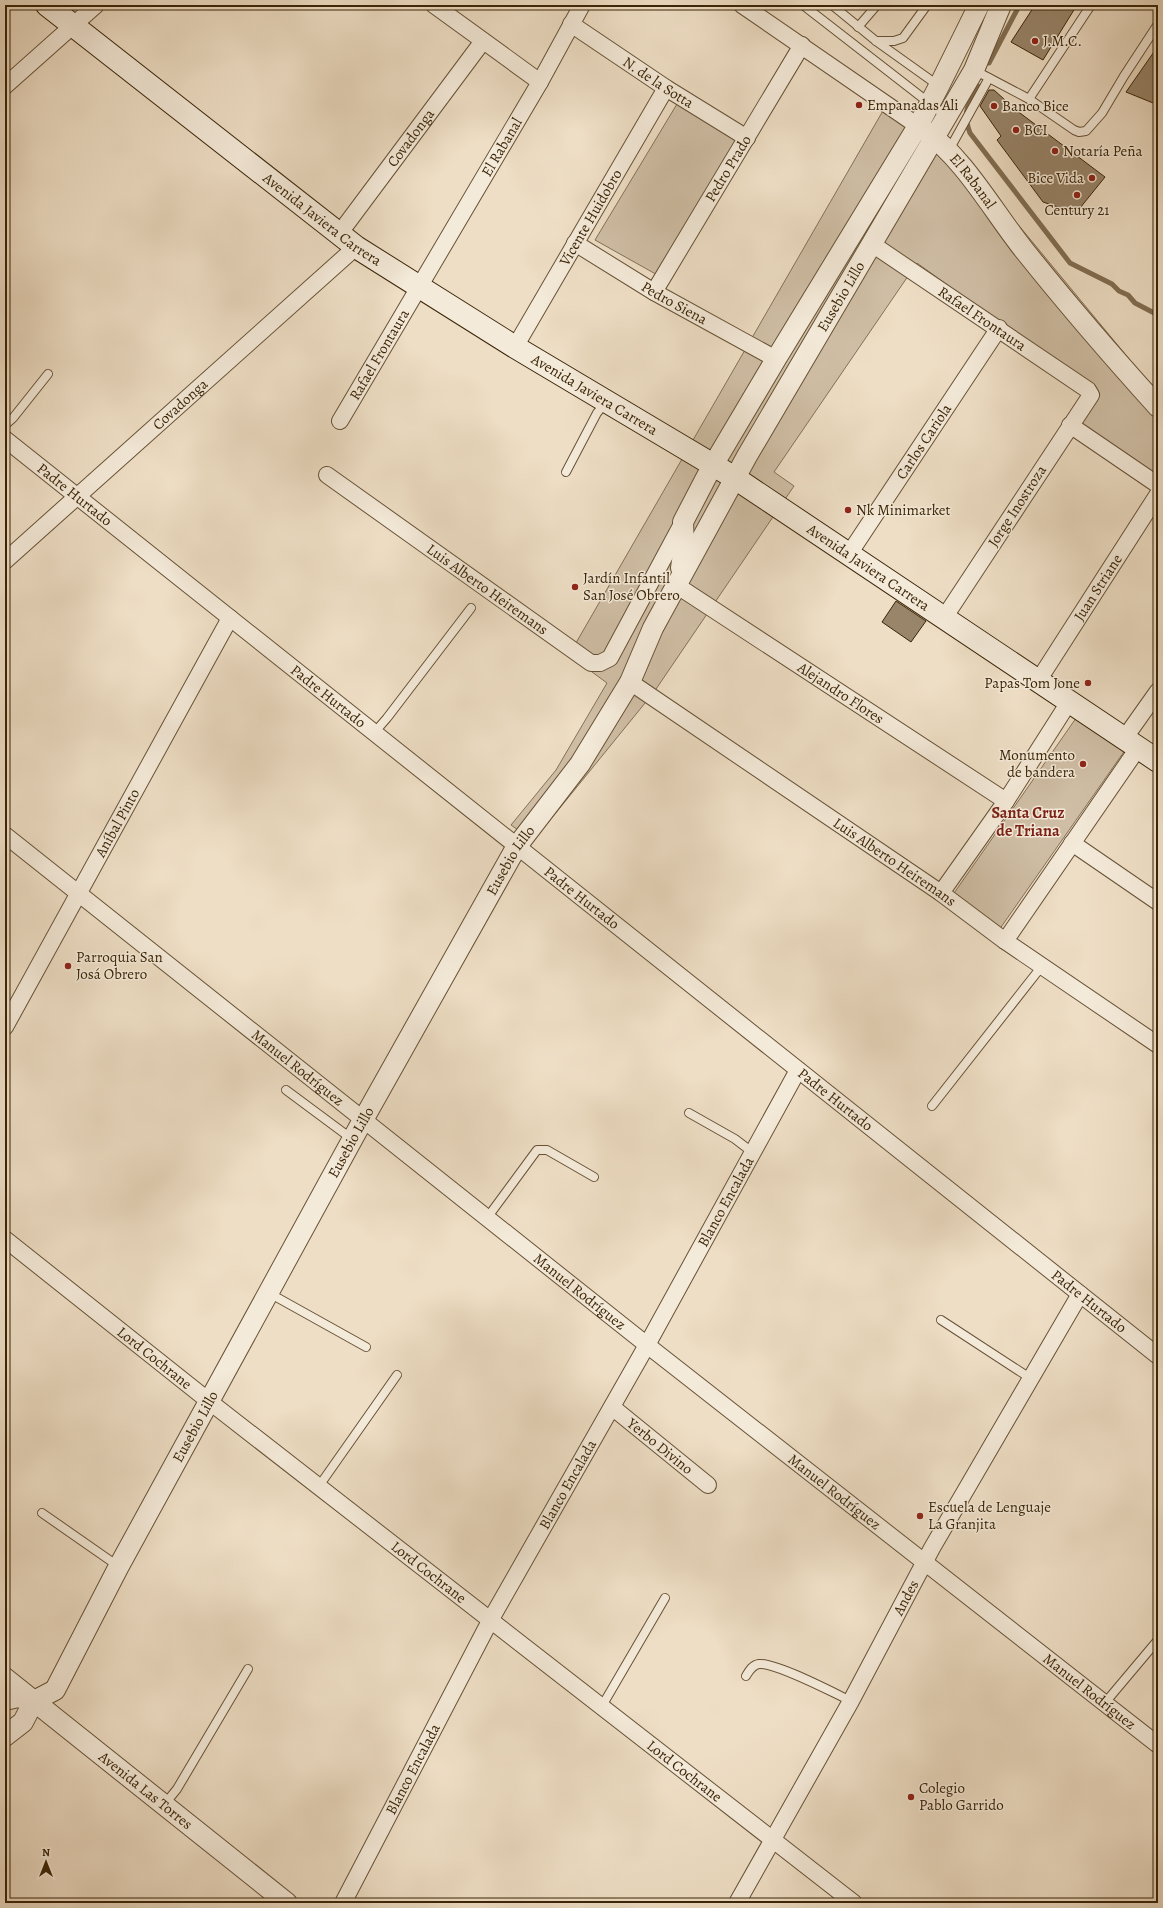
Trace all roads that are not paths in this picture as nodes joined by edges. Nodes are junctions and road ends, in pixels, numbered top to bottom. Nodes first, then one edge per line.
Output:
1 (47, 5) edge
2 (96, 5) edge
3 (434, 5) edge
4 (582, 5) edge
5 (742, 5) edge
6 (803, 5) edge
7 (832, 5) edge
8 (877, 5) edge
9 (927, 5) edge
10 (979, 5) edge
11 (1001, 5) edge
12 (1091, 5) edge
13 (571, 24) junction
14 (1158, 24) edge
15 (74, 25) junction
16 (858, 27) junction
17 (483, 41) junction
18 (876, 41) junction
19 (802, 45) junction
20 (982, 74) junction
21 (540, 82) junction
22 (5, 86) edge
23 (940, 86) junction
24 (666, 88) junction
25 (1030, 99) junction
26 (930, 104) junction
27 (946, 116) junction
28 (926, 131) junction
29 (747, 138) junction
30 (949, 150) junction
31 (339, 234) junction
32 (575, 243) junction
33 (872, 244) junction
34 (356, 247) junction
35 (419, 289) junction
36 (654, 292) junction
37 (999, 328) junction
38 (515, 347) junction
39 (776, 358) junction
40 (48, 374) dead end
41 (1091, 395) joint
42 (606, 401) junction
43 (1158, 407) edge
44 (340, 421) dead end
45 (5, 425) edge
46 (1070, 425) junction
47 (5, 439) edge
48 (712, 466) junction
49 (566, 472) dead end
50 (327, 475) dead end
51 (735, 478) junction
52 (1158, 485) edge
53 (1158, 494) edge
54 (77, 497) junction
55 (684, 522) junction
56 (849, 554) junction
57 (5, 561) edge
58 (676, 585) junction
59 (471, 608) dead end
60 (634, 614) junction
61 (230, 618) junction
62 (944, 618) junction
63 (653, 628) junction
64 (1038, 681) junction
65 (630, 682) junction
66 (1158, 691) edge
67 (1070, 702) junction
68 (374, 732) junction
69 (1131, 743) junction
70 (1158, 761) edge
71 (1006, 801) junction
72 (5, 835) edge
73 (1072, 843) junction
74 (517, 846) junction
75 (941, 893) junction
76 (78, 894) junction
77 (1158, 902) edge
78 (1005, 941) junction
79 (1042, 966) junction
80 (5, 1027) edge
81 (1158, 1045) edge
82 (798, 1070) junction
83 (286, 1090) dead end
84 (932, 1106) dead end
85 (689, 1114) dead end
86 (364, 1120) junction
87 (352, 1140) junction
88 (752, 1152) junction
89 (594, 1177) dead end
90 (487, 1218) junction
91 (5, 1239) edge
92 (269, 1293) junction
93 (1080, 1294) junction
94 (941, 1320) dead end
95 (647, 1345) junction
96 (366, 1347) dead end
97 (1158, 1356) edge
98 (397, 1375) dead end
99 (1030, 1378) junction
100 (210, 1402) junction
101 (612, 1407) junction
102 (708, 1485) dead end
103 (319, 1486) junction
104 (42, 1513) dead end
105 (924, 1563) junction
106 (119, 1566) junction
107 (665, 1598) dead end
108 (491, 1619) junction
109 (1158, 1641) edge
110 (248, 1669) dead end
111 (746, 1676) dead end
112 (5, 1678) edge
113 (5, 1700) edge
114 (34, 1701) junction
115 (851, 1701) junction
116 (1104, 1704) junction
117 (602, 1706) junction
118 (5, 1736) edge
119 (1156, 1741) edge
120 (164, 1806) junction
121 (773, 1840) junction
122 (287, 1903) edge
123 (343, 1903) edge
124 (737, 1903) edge
125 (854, 1903) edge

1 - 15 main road, Avenida Javiera Carrera
2 - 15 street
3 - 17 street
4 - 13 street, El Rabanal
5 - 19 street, El Rabanal
6 - 26 lane
7 - 16 lane
8 - 16 lane
9 - 18 lane
10 - 23 street, Eusebio Lillo
11 - 20 street, Eusebio Lillo
12 - 25 lane
13 - 21 street, El Rabanal
13 - 24 street, N. de la Sotta
14 - 25 lane
15 - 22 street
15 - 31 main road, Avenida Javiera Carrera
16 - 18 lane
17 - 21 street
17 - 31 street, Covadonga
18 - 23 lane
19 - 28 street, El Rabanal
19 - 29 street, Pedro Prado
20 - 25 lane
20 - 27 street, Eusebio Lillo
20 - 30 lane
21 - 35 street, El Rabanal
23 - 26 street, Eusebio Lillo
24 - 29 street, N. de la Sotta
24 - 32 street, Vicente Huidobro
26 - 27 lane
26 - 28 street, Eusebio Lillo
27 - 28 street, Eusebio Lillo
28 - 30 street, El Rabanal
28 - 33 street, Eusebio Lillo
28 - 39 street, Eusebio Lillo
29 - 36 street, Pedro Prado
30 - 43 street, El Rabanal
31 - 34 main road, Avenida Javiera Carrera
32 - 36 street, Pedro Siena
32 - 38 street, Vicente Huidobro
33 - 37 street, Rafael Frontaura
33 - 51 street, Eusebio Lillo
34 - 35 main road, Avenida Javiera Carrera
34 - 54 street, Covadonga
35 - 38 main road, Avenida Javiera Carrera
35 - 44 street, Rafael Frontaura
36 - 39 street, Pedro Siena
37 - 41 street, Rafael Frontaura
37 - 56 street, Carlos Cariola
38 - 42 main road, Avenida Javiera Carrera
39 - 48 street, Eusebio Lillo
40 - 45 lane
41 - 46 street, Jorge Inostroza
42 - 48 main road, Avenida Javiera Carrera
42 - 49 lane
46 - 52 street
46 - 62 street, Jorge Inostroza
47 - 54 street, Padre Hurtado
48 - 51 main road, Avenida Javiera Carrera
48 - 55 street, Eusebio Lillo
50 - 60 street, Luis Alberto Heiremans
51 - 56 main road, Avenida Javiera Carrera
51 - 58 street, Eusebio Lillo
53 - 64 street, Juan Striane
54 - 57 street, Covadonga
54 - 61 street, Padre Hurtado
55 - 58 street, Eusebio Lillo
55 - 60 street, Eusebio Lillo
56 - 62 main road, Avenida Javiera Carrera
58 - 63 street, Eusebio Lillo
58 - 71 street, Alejandro Flores
59 - 68 lane
60 - 63 street
61 - 68 street, Padre Hurtado
61 - 76 street, Aníbal Pinto
62 - 64 main road, Avenida Javiera Carrera
63 - 65 street, Eusebio Lillo
64 - 67 main road, Avenida Javiera Carrera
65 - 74 street, Eusebio Lillo
65 - 75 street, Luis Alberto Heiremans
66 - 69 street
67 - 69 main road, Avenida Javiera Carrera
67 - 71 street
68 - 74 street, Padre Hurtado
69 - 70 main road, Avenida Javiera Carrera
69 - 73 street
71 - 75 street
72 - 76 street, Manuel Rodríguez
73 - 77 street
73 - 78 street
74 - 82 street, Padre Hurtado
74 - 86 street, Eusebio Lillo
75 - 78 street, Luis Alberto Heiremans
76 - 80 street, Aníbal Pinto
76 - 86 street, Manuel Rodríguez
78 - 79 street, Luis Alberto Heiremans
79 - 81 street, Luis Alberto Heiremans
79 - 84 lane
82 - 88 street, Blanco Encalada
82 - 93 street, Padre Hurtado
83 - 87 lane
85 - 88 lane
86 - 87 street, Eusebio Lillo
86 - 90 street, Manuel Rodríguez
87 - 92 street, Eusebio Lillo
88 - 95 street, Blanco Encalada
89 - 90 lane
90 - 95 street, Manuel Rodríguez
91 - 100 street, Lord Cochrane
92 - 96 lane
92 - 100 street, Eusebio Lillo
93 - 97 street, Padre Hurtado
93 - 99 street, Andes
94 - 99 lane
95 - 101 street, Blanco Encalada
95 - 105 street, Manuel Rodríguez
98 - 103 lane
99 - 105 street, Andes
100 - 103 street, Lord Cochrane
100 - 106 street, Eusebio Lillo
101 - 102 street, Yerbo Divino
101 - 108 street, Blanco Encalada
103 - 108 street, Lord Cochrane
104 - 106 lane
105 - 115 street, Andes
105 - 116 street, Manuel Rodríguez
106 - 114 street, Eusebio Lillo
107 - 117 lane
108 - 117 street, Lord Cochrane
108 - 123 street, Blanco Encalada
109 - 116 lane
110 - 120 lane
111 - 115 lane
112 - 114 street, Avenida Las Torres
113 - 114 street
114 - 118 street
114 - 120 street, Avenida Las Torres
115 - 121 street, Andes
116 - 119 street, Manuel Rodríguez
117 - 121 street, Lord Cochrane
120 - 122 street, Avenida Las Torres
121 - 124 street, Andes
121 - 125 street, Lord Cochrane

